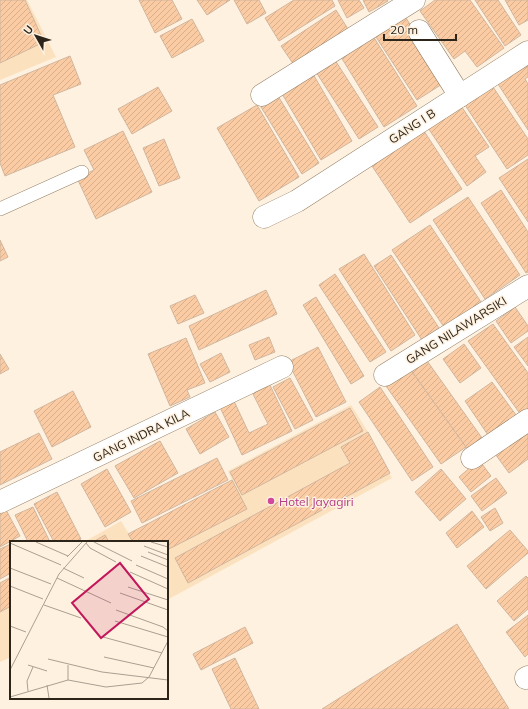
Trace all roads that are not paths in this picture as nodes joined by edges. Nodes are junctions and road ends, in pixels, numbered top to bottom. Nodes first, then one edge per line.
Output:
1 (414, 0) edge
2 (419, 31) dead end
3 (528, 52) edge
4 (262, 95) dead end
5 (460, 96) junction
6 (82, 172) dead end
7 (0, 209) edge
8 (264, 217) dead end
9 (528, 286) edge
10 (282, 367) dead end
11 (384, 375) dead end
12 (528, 420) edge
13 (472, 458) dead end
14 (0, 502) edge

1 - 4 street
2 - 5 street
3 - 5 street, GANG I B
5 - 8 street, GANG I B
6 - 7 lane
9 - 11 street, GANG NILAWARSIKI
10 - 14 street, GANG INDRA KILA
12 - 13 street

